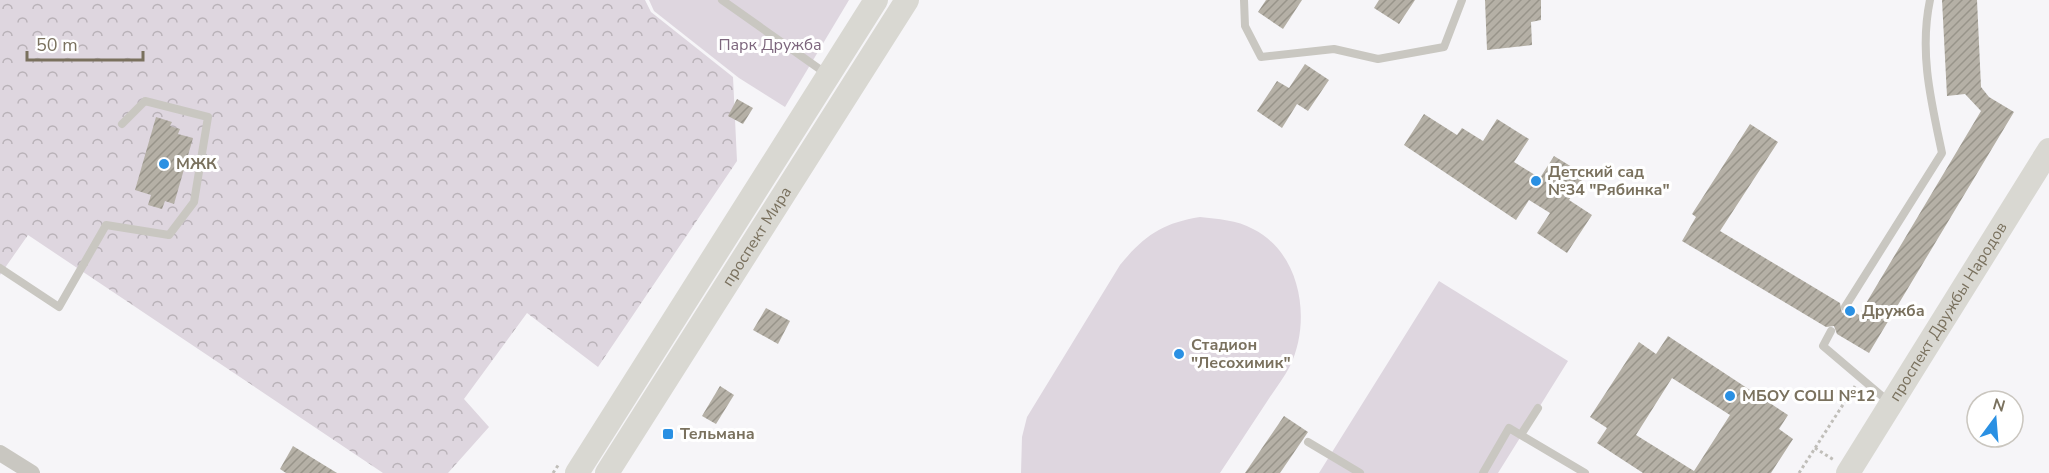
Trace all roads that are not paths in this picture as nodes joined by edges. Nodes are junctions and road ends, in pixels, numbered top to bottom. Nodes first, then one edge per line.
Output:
1 (722, 0) edge
2 (876, 0) edge
3 (907, 0) edge
4 (1244, 0) edge
5 (1462, 0) edge
6 (1930, 0) edge
7 (828, 75) junction
8 (122, 124) dead end
9 (2049, 150) edge
10 (0, 268) edge
11 (1845, 307) dead end
12 (1831, 331) dead end
13 (1891, 405) junction
14 (1538, 408) dead end
15 (1522, 433) junction
16 (1308, 442) dead end
17 (0, 453) edge
18 (32, 473) edge
19 (577, 473) edge
20 (607, 473) edge
21 (1360, 473) edge
22 (1482, 473) edge
23 (1585, 473) edge
24 (1848, 473) edge

1 - 7 lane
2 - 7 street, проспект Мира
3 - 20 street, проспект Мира
4 - 5 lane
6 - 11 lane
7 - 19 street, проспект Мира
8 - 10 lane
9 - 13 street, проспект Дружбы Народов
12 - 13 lane
13 - 24 street, проспект Дружбы Народов
14 - 15 lane
15 - 22 lane
15 - 23 lane
16 - 21 lane
17 - 18 street

